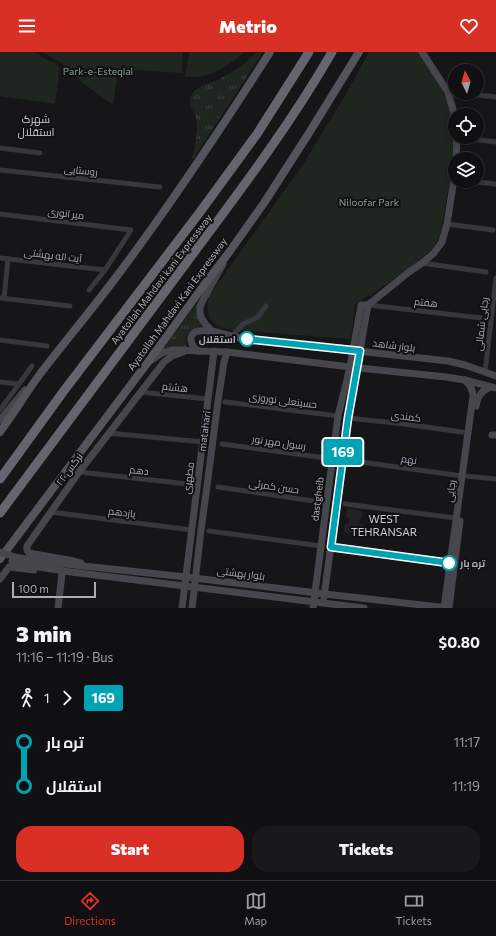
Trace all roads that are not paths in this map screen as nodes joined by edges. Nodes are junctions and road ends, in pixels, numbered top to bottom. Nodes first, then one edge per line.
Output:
1 (270, 52) edge
2 (309, 52) edge
3 (332, 52) edge
4 (359, 52) edge
5 (422, 52) edge
6 (448, 87) edge
7 (484, 96) edge
8 (496, 97) edge
9 (484, 140) edge
10 (496, 142) edge
11 (0, 148) edge
12 (40, 153) dead end
13 (0, 170) edge
14 (484, 183) edge
15 (496, 184) edge
16 (160, 187) dead end
17 (453, 188) edge
18 (0, 214) edge
19 (447, 224) junction
20 (493, 230) dead end
21 (230, 251) junction
22 (0, 258) edge
23 (8, 259) junction
24 (422, 263) junction
25 (104, 270) junction
26 (486, 272) dead end
27 (496, 278) edge
28 (89, 290) dead end
29 (2, 298) edge
30 (368, 305) junction
31 (70, 306) dead end
32 (266, 306) dead end
33 (482, 318) dead end
34 (212, 331) junction
35 (232, 336) junction
36 (0, 340) edge
37 (47, 346) dead end
38 (356, 350) junction
39 (187, 351) junction
40 (199, 351) junction
41 (214, 351) junction
42 (227, 352) junction
43 (148, 362) junction
44 (32, 366) dead end
45 (212, 367) junction
46 (353, 367) junction
47 (223, 368) junction
48 (485, 372) junction
49 (39, 375) junction
50 (496, 376) edge
51 (465, 380) junction
52 (0, 382) edge
53 (19, 384) junction
54 (493, 387) edge
55 (140, 392) junction
56 (208, 399) junction
57 (225, 402) dead end
58 (0, 410) edge
59 (338, 416) junction
60 (348, 418) junction
61 (0, 420) edge
62 (0, 432) edge
63 (462, 432) dead end
64 (108, 433) junction
65 (203, 442) junction
66 (222, 444) dead end
67 (333, 459) junction
68 (354, 461) dead end
69 (79, 472) junction
70 (464, 476) junction
71 (0, 479) edge
72 (496, 479) edge
73 (197, 485) junction
74 (218, 487) dead end
75 (327, 503) junction
76 (345, 504) dead end
77 (50, 512) junction
78 (0, 513) edge
79 (456, 518) junction
80 (192, 530) junction
81 (209, 531) dead end
82 (321, 546) junction
83 (331, 547) junction
84 (0, 552) edge
85 (0, 558) edge
86 (29, 562) junction
87 (450, 563) junction
88 (100, 568) junction
89 (62, 574) junction
90 (113, 577) junction
91 (186, 577) junction
92 (196, 578) junction
93 (0, 579) edge
94 (185, 586) junction
95 (195, 587) junction
96 (315, 593) junction
97 (325, 594) junction
98 (313, 605) edge
99 (323, 606) edge
100 (58, 608) edge
101 (182, 608) edge
102 (192, 608) edge
103 (364, 608) edge
104 (446, 608) edge

1 - 49 main road
2 - 71 highway, Ayatollah Mahdavi Kani Expressway
3 - 78 highway, Ayatollah Mahdavi kani Expressway
4 - 21 main road, Ayatollah Mahdavi Kani Expressway
5 - 6 street
7 - 8 street
9 - 10 street
11 - 12 street
13 - 16 street, روستایی
14 - 15 street
17 - 19 street
18 - 25 street, میر انوری
19 - 20 street
19 - 24 street
21 - 34 street
21 - 43 main road, Ayatollah Mahdavi Kani Expressway
22 - 23 street, آیت اله بهشتی
23 - 25 street, آیت اله بهشتی
23 - 29 street
24 - 26 street
24 - 30 street
25 - 28 street
27 - 48 street, رجایی شمالی
29 - 31 street
30 - 33 street, هفتم
30 - 38 street, dastgheib
32 - 35 street
34 - 35 street, بلوار شاهد
34 - 40 street
35 - 38 street, بلوار شاهد
36 - 37 street
38 - 46 street, dastgheib
38 - 48 street, بلوار شاهد
39 - 40 street
39 - 43 street
39 - 55 street, نرگس ۲۲
40 - 41 street
41 - 42 street
41 - 45 street, مطهری
42 - 46 street
42 - 47 street, matahari
43 - 85 main road, Ayatollah Mahdavi Kani Expressway
44 - 53 street
45 - 47 street
45 - 56 street, مطهری
46 - 51 street
46 - 59 street, dastgheib
46 - 60 street, dastgheib
47 - 92 street, matahari
48 - 50 street, بلوار شاهد
49 - 61 street
49 - 62 main road
51 - 54 street
51 - 70 street, رجایی
52 - 53 street
53 - 58 street
54 - 70 street, رجایی
55 - 56 street, هشتم
55 - 64 street, نرگس ۲۲
56 - 65 street, مطهری
57 - 59 street, حسینعلی نوروزی
59 - 67 street, dastgheib
60 - 63 street, کمندی
60 - 83 street, dastgheib
64 - 65 street
64 - 69 street, نرگس ۲۲
65 - 73 street, مطهری
66 - 67 street, رسول مهر نور
67 - 75 street, dastgheib
68 - 70 street, نهم
69 - 73 street, دهم
69 - 77 street, نرگس ۲۲
70 - 72 street, نهم
70 - 79 street, رجایی
70 - 104 street, رجایی
73 - 80 street, مطهری
74 - 75 street, حسن کمرئی
75 - 82 street, dastgheib
76 - 79 street
77 - 80 street, یازدهم
77 - 88 street, نرگس ۲۲
79 - 87 street, رجایی
80 - 91 street, مطهری
81 - 82 street
82 - 96 street, dastgheib
83 - 87 street
83 - 97 street, dastgheib
84 - 86 street, bridge
85 - 86 street, bridge
86 - 88 street, بلوار بهشتی
86 - 90 street, بلوار بهشتی
87 - 104 street, رجایی
88 - 91 street, بلوار بهشتی
89 - 90 street
89 - 93 street
89 - 100 street
90 - 94 street, بلوار بهشتی
91 - 92 street, بلوار بهشتی
91 - 94 street, مطهری
92 - 95 street, matahari
92 - 96 street, بلوار بهشتی
94 - 95 street, بلوار بهشتی
94 - 101 street, مطهری
95 - 98 street, بلوار بهشتی
95 - 102 street, matahari
96 - 97 street, بلوار بهشتی
96 - 98 street, dastgheib
97 - 99 street, dastgheib
97 - 104 street, بلوار بهشتی
98 - 99 street, بلوار بهشتی
99 - 103 street, بلوار بهشتی

